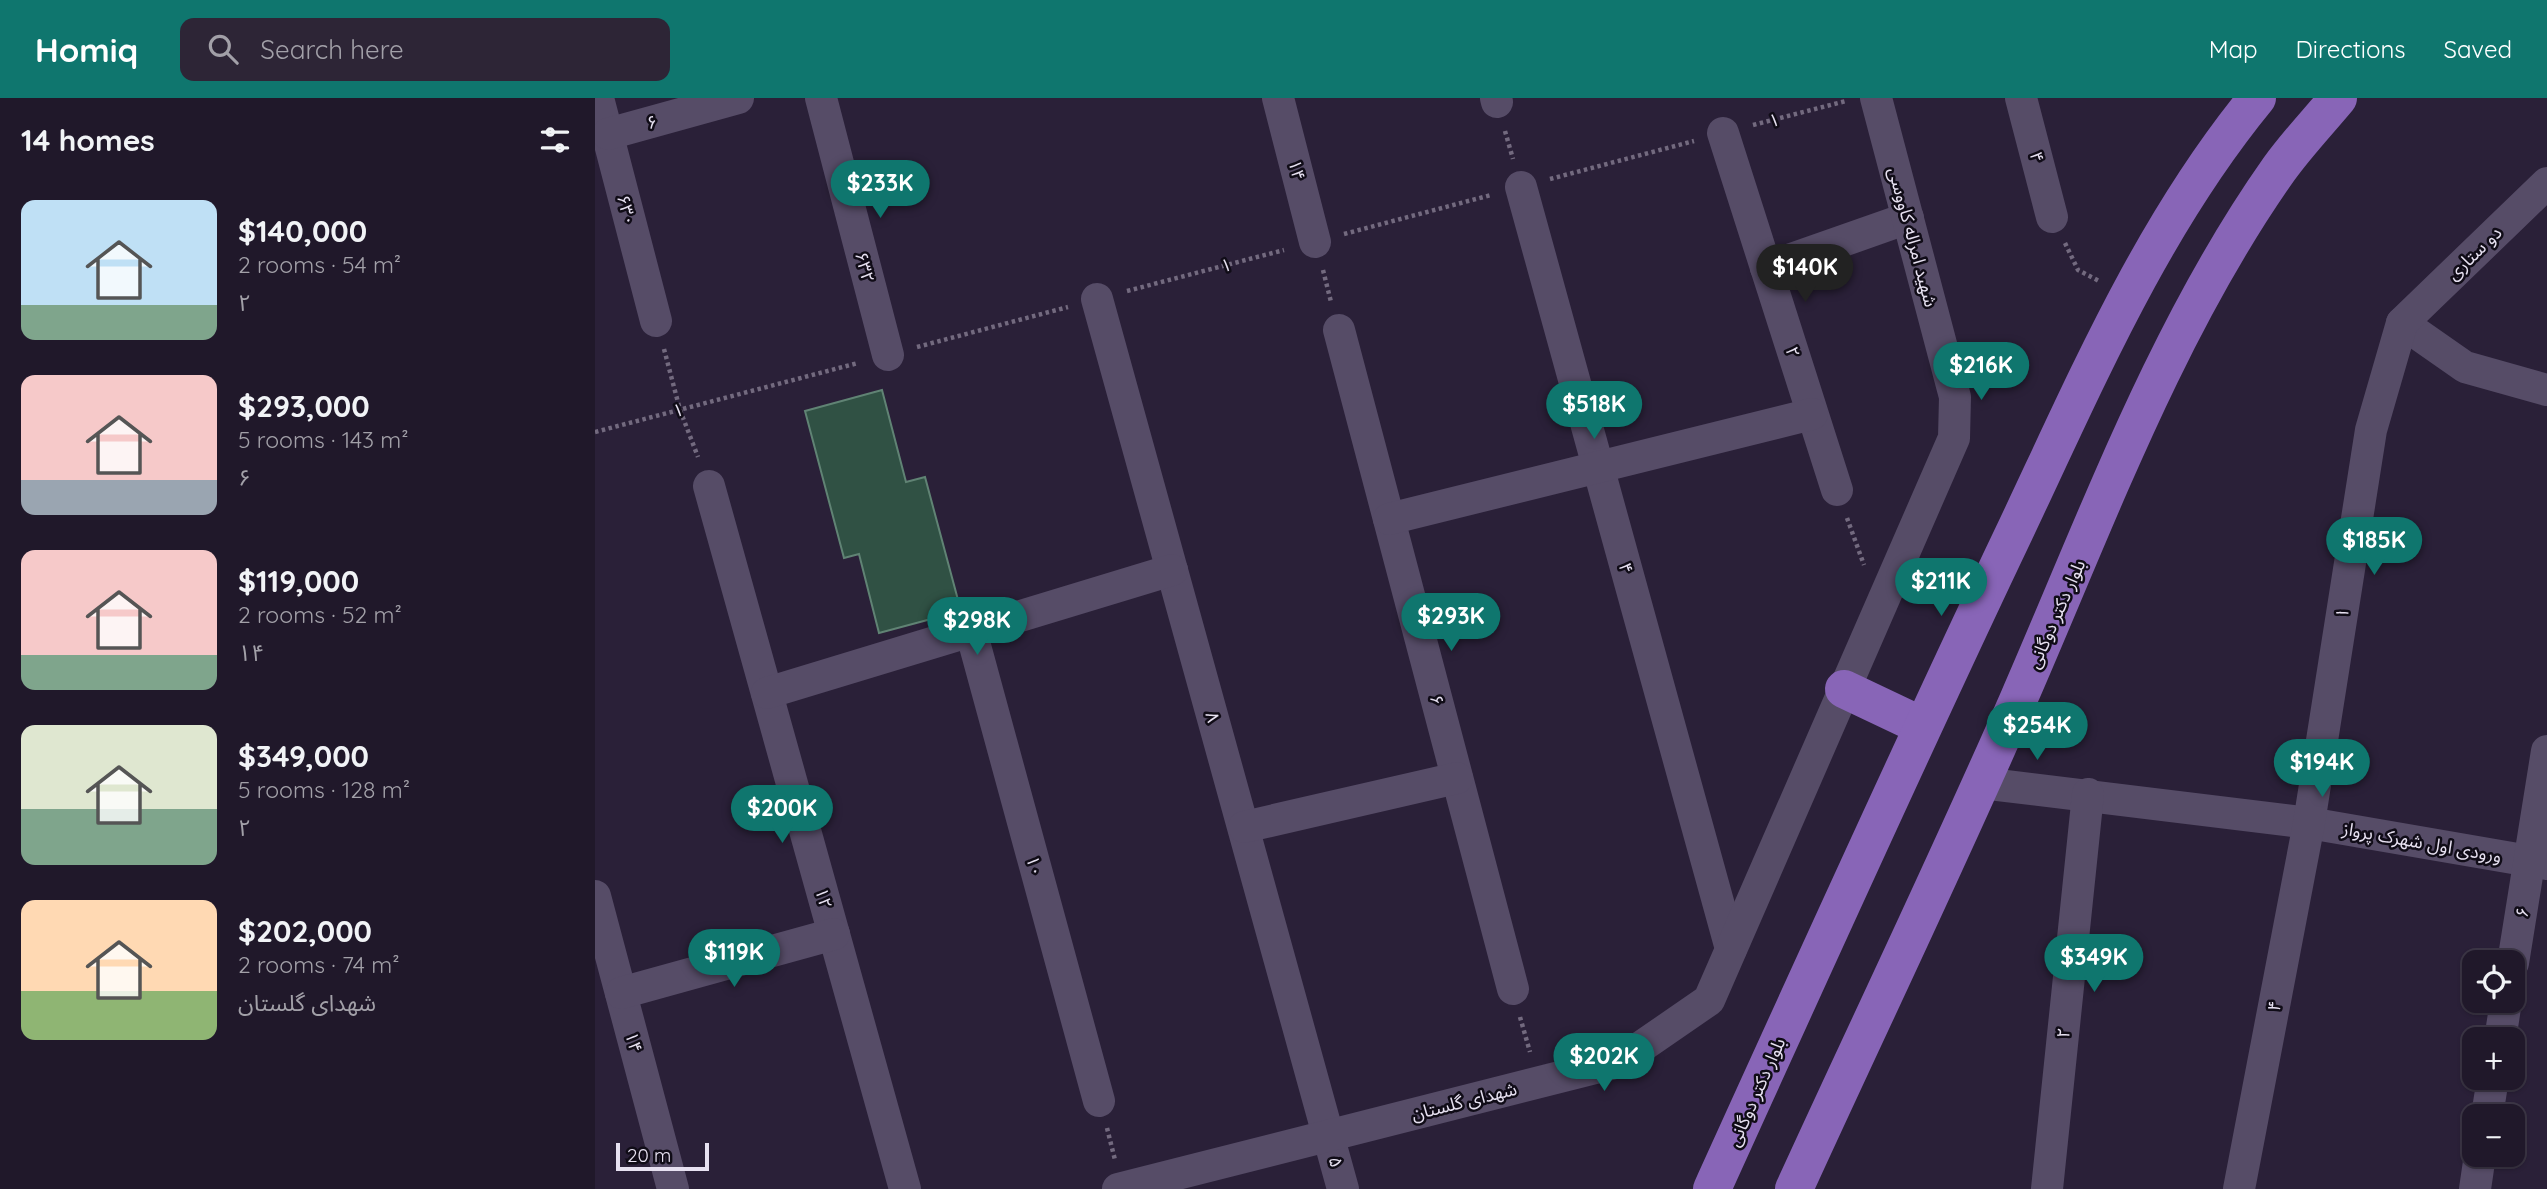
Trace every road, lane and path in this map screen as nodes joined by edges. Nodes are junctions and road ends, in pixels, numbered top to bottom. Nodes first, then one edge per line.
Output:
1 (598, 98) edge
2 (738, 98) edge
3 (821, 98) edge
4 (1278, 98) edge
5 (1856, 98) edge
6 (1876, 98) edge
7 (2021, 98) edge
8 (2257, 98) edge
9 (2338, 98) edge
10 (1497, 100) edge
11 (1723, 133) junction
12 (608, 134) junction
13 (2547, 183) edge
14 (1521, 187) junction
15 (2052, 217) joint
16 (1908, 218) junction
17 (1315, 242) junction
18 (1766, 268) junction
19 (2129, 295) junction
20 (1097, 299) junction
21 (656, 321) joint
22 (2402, 323) junction
23 (1339, 330) joint
24 (888, 355) junction
25 (2547, 390) edge
26 (680, 410) junction
27 (1812, 414) junction
28 (595, 432) edge
29 (1598, 467) junction
30 (709, 486) joint
31 (1837, 490) joint
32 (1389, 519) junction
33 (1172, 570) junction
34 (1879, 609) junction
35 (971, 631) junction
36 (1845, 689) junction
37 (767, 693) junction
38 (1922, 726) junction
39 (2547, 751) edge
40 (1457, 778) junction
41 (1981, 783) junction
42 (2088, 794) junction
43 (2309, 823) junction
44 (1244, 827) junction
45 (2539, 862) edge
46 (595, 896) edge
47 (834, 934) junction
48 (1731, 949) junction
49 (2516, 950) edge
50 (1513, 989) joint
51 (621, 993) junction
52 (1537, 1082) junction
53 (1099, 1101) joint
54 (1330, 1135) junction
55 (2478, 1167) edge
56 (1121, 1188) edge
57 (673, 1189) edge
58 (905, 1189) edge
59 (1343, 1189) edge
60 (1712, 1189) edge
61 (1794, 1189) edge
62 (2047, 1189) edge
63 (2239, 1189) edge
64 (2475, 1189) edge

1 - 12 street, ۶۳۰
2 - 12 street, ۶
3 - 24 street, ۶۳۲
4 - 17 street, ۱۴
5 - 11 path, ۱
6 - 16 street, شهید امراله کاووسی
7 - 15 street, ۴
8 - 19 main road, بلوار دکتر دوگانی
9 - 41 main road, بلوار دکتر دوگانی
10 - 14 path
11 - 14 path, ۱
11 - 18 street, ۲
12 - 21 street, ۶۳۰
13 - 22 street, دو ستاری
14 - 17 path, ۱
14 - 29 street, ۴
15 - 19 path
16 - 18 street
16 - 34 street, شهید امراله کاووسی
17 - 20 path, ۱
17 - 23 path
18 - 27 street, ۲
19 - 38 main road, بلوار دکتر دوگانی
20 - 24 path, ۱
20 - 33 street, ۸
21 - 26 path
22 - 25 street
22 - 43 street, ۱
23 - 32 street, ۶
24 - 26 path, ۱
26 - 28 path, ۱
26 - 30 path
27 - 29 street
27 - 31 street, ۲
29 - 32 street
29 - 48 street, ۴
30 - 37 street, ۱۲
31 - 34 path
32 - 40 street, ۶
33 - 35 street
33 - 44 street, ۸
34 - 36 street, شهید امراله کاووسی
35 - 37 street
35 - 53 street, ۱۰
36 - 38 main road
36 - 48 street, شهدای گلستان
37 - 47 street, ۱۲
38 - 60 main road, بلوار دکتر دوگانی
39 - 45 street, ۶
40 - 44 street
40 - 50 street, ۶
41 - 42 street, ورودی اول شهرک پرواز
41 - 61 main road, بلوار دکتر دوگانی
42 - 43 street, ورودی اول شهرک پرواز
42 - 62 street, ۲
43 - 45 street, ورودی اول شهرک پرواز
43 - 63 street, ۴
44 - 54 street, ۸
45 - 49 street, ۶
46 - 51 street, ۱۴
47 - 51 street
47 - 58 street, ۱۲
48 - 52 street, شهدای گلستان
50 - 52 path
51 - 57 street, ۱۴
52 - 54 street, شهدای گلستان
53 - 56 path
54 - 56 street, شهدای گلستان
54 - 59 street, ۵
55 - 64 street

